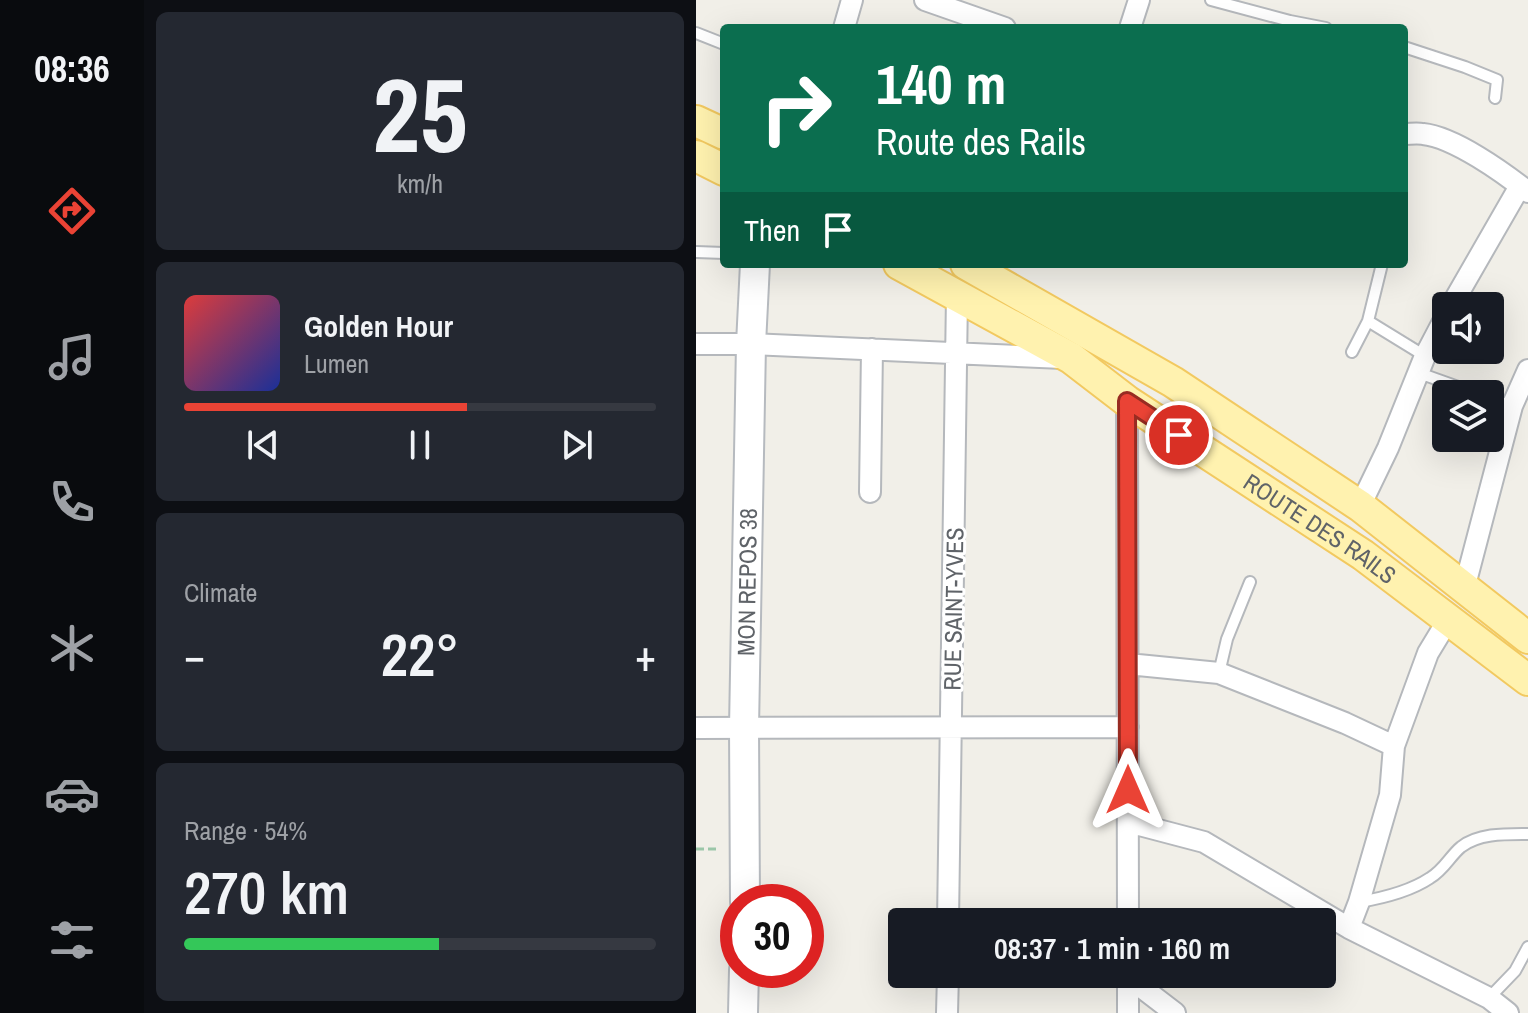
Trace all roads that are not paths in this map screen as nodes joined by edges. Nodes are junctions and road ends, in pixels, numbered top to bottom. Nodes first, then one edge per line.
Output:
1 (852, 0) edge
2 (925, 0) edge
3 (1139, 0) edge
4 (1211, 0) edge
5 (954, 13) edge
6 (845, 24) edge
7 (991, 24) edge
8 (1131, 24) edge
9 (1305, 24) edge
10 (696, 33) edge
11 (720, 42) edge
12 (1408, 48) edge
13 (1495, 98) dead end
14 (696, 121) edge
15 (720, 132) edge
16 (1408, 134) edge
17 (696, 156) edge
18 (720, 168) edge
19 (1524, 189) edge
20 (696, 252) edge
21 (720, 253) edge
22 (755, 268) edge
23 (906, 268) edge
24 (973, 268) edge
25 (1381, 268) edge
26 (1460, 292) edge
27 (957, 295) junction
28 (1368, 321) junction
29 (696, 344) edge
30 (751, 344) junction
31 (1432, 344) edge
32 (872, 349) junction
33 (956, 352) junction
34 (1352, 352) dead end
35 (1071, 358) junction
36 (1422, 364) junction
37 (1528, 370) edge
38 (1452, 380) edge
39 (1127, 401) junction
40 (1504, 403) edge
41 (1512, 406) junction
42 (870, 492) dead end
43 (1360, 506) junction
44 (1250, 582) dead end
45 (1464, 589) junction
46 (1448, 620) junction
47 (1528, 638) edge
48 (1128, 664) junction
49 (1219, 673) junction
50 (1528, 680) edge
51 (951, 727) junction
52 (1128, 727) junction
53 (696, 728) edge
54 (744, 728) junction
55 (1394, 746) junction
56 (1128, 822) junction
57 (1528, 834) edge
58 (745, 884) edge
59 (1359, 902) junction
60 (948, 908) edge
61 (1128, 908) edge
62 (1349, 928) junction
63 (1528, 947) edge
64 (744, 988) edge
65 (948, 988) edge
66 (1128, 988) edge
67 (1143, 988) edge
68 (1485, 1005) edge
69 (743, 1013) edge
70 (947, 1013) edge
71 (1128, 1013) edge
72 (1175, 1013) edge
73 (1508, 1013) edge

1 - 6 street
2 - 5 street
3 - 8 street
4 - 9 lane
5 - 7 street
10 - 11 lane
12 - 13 lane
14 - 15 main road
16 - 19 street
17 - 18 main road
19 - 26 street
20 - 21 lane
22 - 30 street, MON REPOS 38
23 - 27 main road, ROUTE DES RAILS
24 - 43 main road, ROUTE DES RAILS
25 - 28 lane
27 - 33 street, RUE SAINT-YVES
27 - 35 main road, ROUTE DES RAILS
28 - 34 lane
28 - 36 lane
29 - 30 street
30 - 32 street
30 - 54 street, MON REPOS 38
31 - 36 street
32 - 33 street
32 - 42 street
33 - 35 street
33 - 51 street, RUE SAINT-YVES
35 - 39 main road, ROUTE DES RAILS
36 - 38 lane
36 - 43 street
37 - 41 street
39 - 46 main road, ROUTE DES RAILS
39 - 48 street
40 - 41 lane
41 - 45 street
43 - 45 main road, ROUTE DES RAILS
44 - 49 lane
45 - 47 main road, ROUTE DES RAILS
46 - 50 main road, ROUTE DES RAILS
46 - 55 street
48 - 49 street
48 - 52 street
49 - 55 street
51 - 52 street
51 - 54 street
51 - 60 street, RUE SAINT-YVES
52 - 56 street
53 - 54 street
54 - 58 street, MON REPOS 38
55 - 59 street
56 - 61 street
56 - 62 street
57 - 59 lane
59 - 62 street
62 - 68 street
63 - 68 lane
64 - 69 street
65 - 70 street
66 - 71 street
67 - 72 street
68 - 73 street

